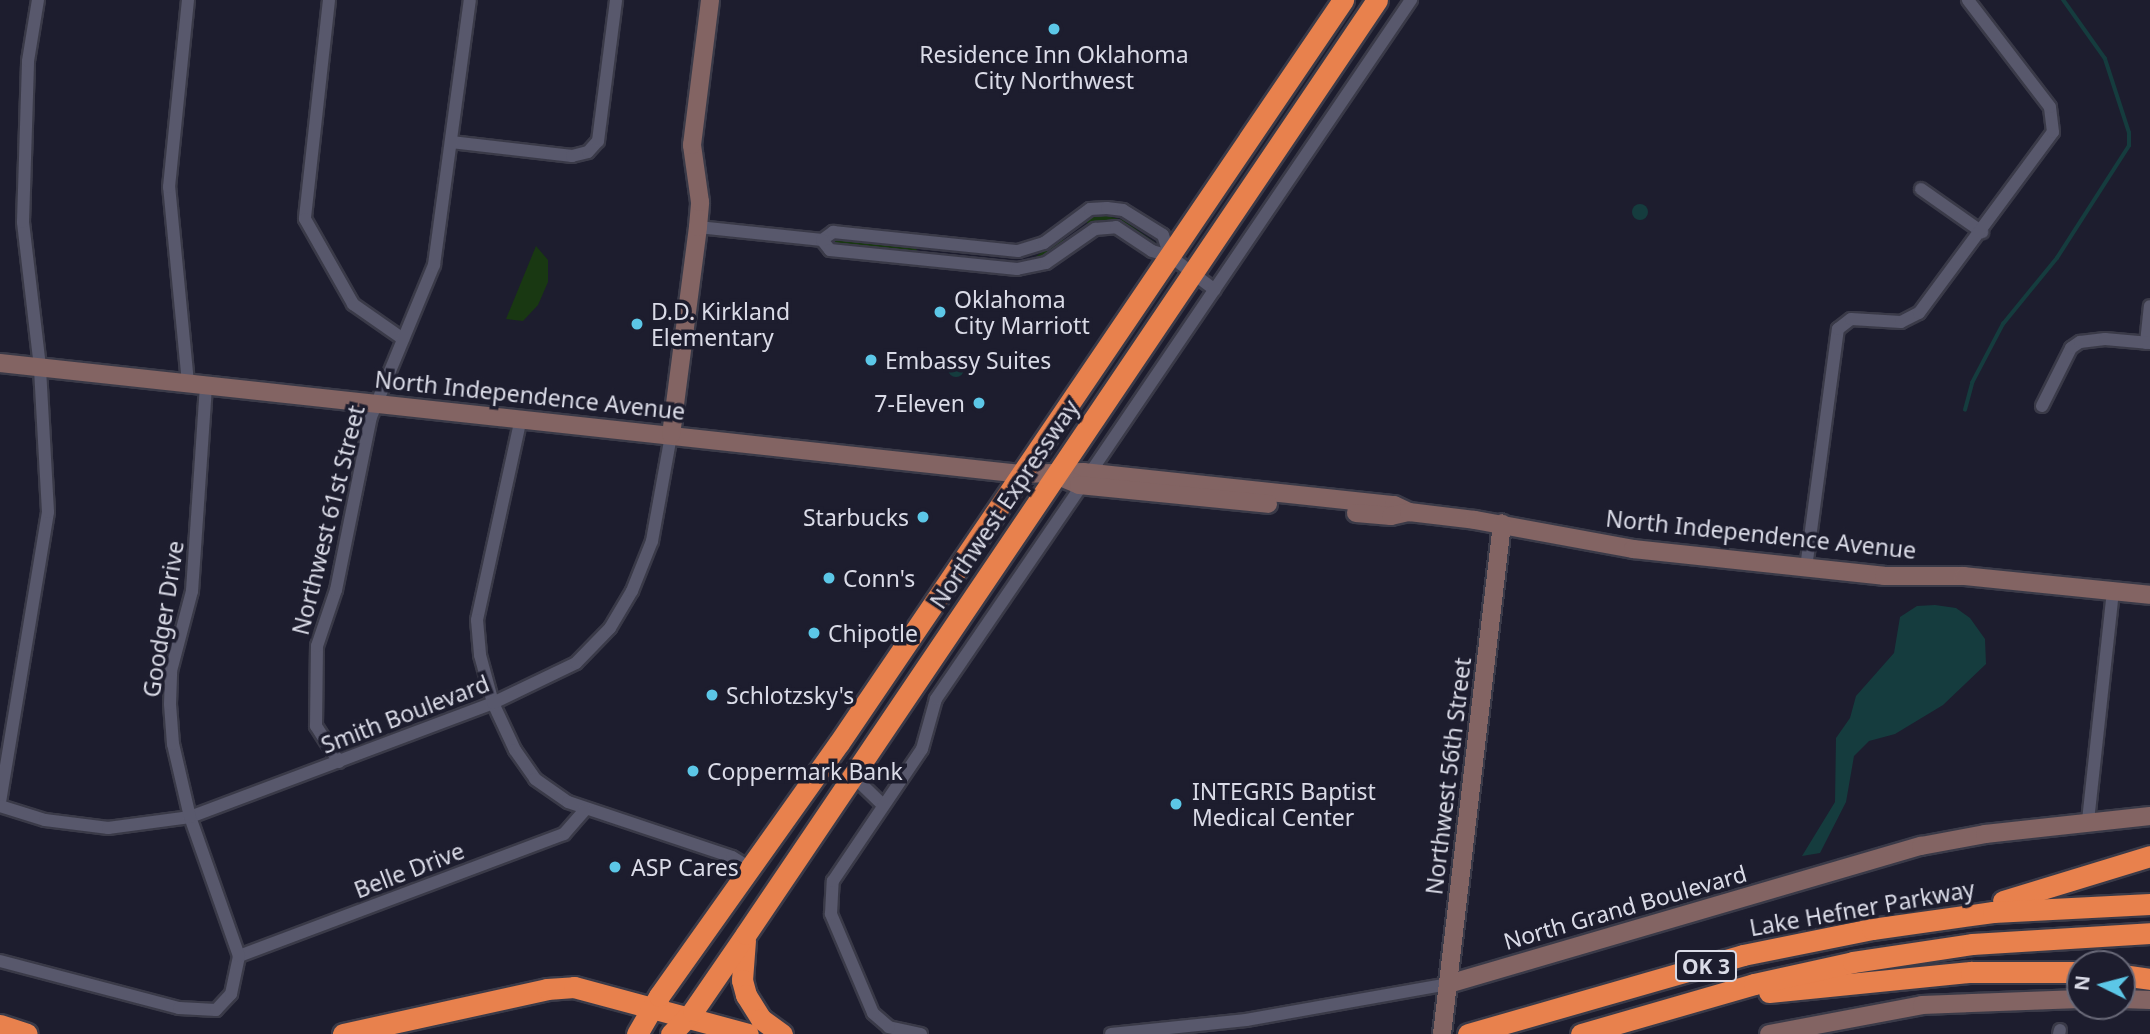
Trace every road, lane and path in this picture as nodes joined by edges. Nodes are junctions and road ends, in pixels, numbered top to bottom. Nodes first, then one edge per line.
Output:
1 (38, 0) edge
2 (188, 0) edge
3 (329, 0) edge
4 (470, 0) edge
5 (616, 0) edge
6 (710, 0) edge
7 (1343, 0) edge
8 (1377, 0) edge
9 (1411, 0) edge
10 (1968, 0) edge
11 (452, 142) junction
12 (1921, 189) dead end
13 (1072, 222) junction
14 (698, 227) junction
15 (1982, 232) junction
16 (1082, 239) junction
17 (822, 240) junction
18 (1027, 249) junction
19 (1170, 256) junction
20 (1026, 268) junction
21 (1193, 273) junction
22 (1215, 290) junction
23 (2150, 306) edge
24 (403, 340) junction
25 (2148, 343) edge
26 (0, 363) edge
27 (40, 367) junction
28 (197, 384) junction
29 (379, 403) junction
30 (2042, 405) dead end
31 (521, 418) junction
32 (671, 435) junction
33 (1021, 474) junction
34 (1054, 475) junction
35 (1086, 479) junction
36 (1502, 524) junction
37 (1807, 568) junction
38 (2113, 591) junction
39 (2150, 594) edge
40 (493, 703) junction
41 (858, 714) junction
42 (339, 762) junction
43 (852, 775) junction
44 (803, 795) junction
45 (0, 804) edge
46 (883, 805) junction
47 (585, 810) junction
48 (2150, 816) edge
49 (191, 817) junction
50 (2088, 821) junction
51 (2150, 856) edge
52 (750, 869) junction
53 (765, 904) junction
54 (2150, 904) edge
55 (1944, 918) junction
56 (2150, 933) edge
57 (746, 934) junction
58 (239, 956) junction
59 (0, 961) edge
60 (2066, 971) edge
61 (1448, 984) junction
62 (2066, 1000) edge
63 (1687, 1002) junction
64 (652, 1008) junction
65 (686, 1018) junction
66 (0, 1025) edge
67 (27, 1034) edge
68 (343, 1034) edge
69 (637, 1034) edge
70 (671, 1034) edge
71 (748, 1034) edge
72 (782, 1034) edge
73 (921, 1034) edge
74 (1111, 1034) edge
75 (1442, 1034) edge
76 (1468, 1034) edge
77 (1581, 1034) edge
78 (1769, 1034) edge

1 - 27 street
2 - 28 street, Goodger Drive
3 - 24 street
4 - 11 street, Northwest 61st Street
5 - 11 street
6 - 14 street
7 - 19 highway, Northwest Expressway
8 - 21 highway, Northwest Expressway
9 - 22 street
10 - 15 street
11 - 24 street, Northwest 61st Street
12 - 15 street
13 - 16 street
13 - 18 street
13 - 19 street
14 - 17 street
14 - 32 street
15 - 37 street
16 - 19 street
16 - 20 street
17 - 18 street
17 - 20 street
18 - 20 street
19 - 21 street
19 - 33 highway, Northwest Expressway
21 - 22 street
21 - 34 highway, Northwest Expressway
22 - 35 street
23 - 25 street
24 - 29 street, Northwest 61st Street
25 - 30 street
26 - 27 street, North Independence Avenue
27 - 28 street, North Independence Avenue
27 - 45 street
28 - 29 street, North Independence Avenue
28 - 49 street, Goodger Drive
29 - 31 street, North Independence Avenue
29 - 42 street, Northwest 61st Street
31 - 32 street, North Independence Avenue
31 - 40 street
32 - 33 street, North Independence Avenue
32 - 40 street, Smith Boulevard
33 - 34 street, North Independence Avenue
33 - 41 highway, Northwest Expressway
34 - 35 street, North Independence Avenue
34 - 43 highway, Northwest Expressway
35 - 36 street, North Independence Avenue
35 - 46 street
36 - 37 street, North Independence Avenue
36 - 61 street, Northwest 56th Street
37 - 38 street, North Independence Avenue
38 - 39 street, North Independence Avenue
38 - 50 street
40 - 42 street, Smith Boulevard
40 - 47 street
41 - 43 highway
41 - 44 highway, Northwest Expressway
42 - 49 street, Smith Boulevard
43 - 46 street
43 - 53 highway, Northwest Expressway
44 - 52 highway, Northwest Expressway
44 - 53 highway
45 - 49 street, Smith Boulevard
46 - 73 street
47 - 52 street
47 - 58 street, Belle Drive
48 - 50 street, North Grand Boulevard
49 - 58 street, Goodger Drive
50 - 61 street, North Grand Boulevard
51 - 55 highway
52 - 64 highway, Northwest Expressway
53 - 57 highway, Northwest Expressway
54 - 55 highway, Lake Hefner Parkway / OK 3
55 - 76 highway, Lake Hefner Parkway / OK 3
56 - 63 highway, OK 3
57 - 65 highway, Northwest Expressway
57 - 72 highway
58 - 59 street
60 - 63 highway
61 - 74 street, North Grand Boulevard
61 - 75 street, Northwest 56th Street
62 - 78 street
63 - 77 highway, OK 3
64 - 65 highway
64 - 68 highway
64 - 69 highway, Northwest Expressway
65 - 70 highway, Northwest Expressway
65 - 71 highway
66 - 67 highway

